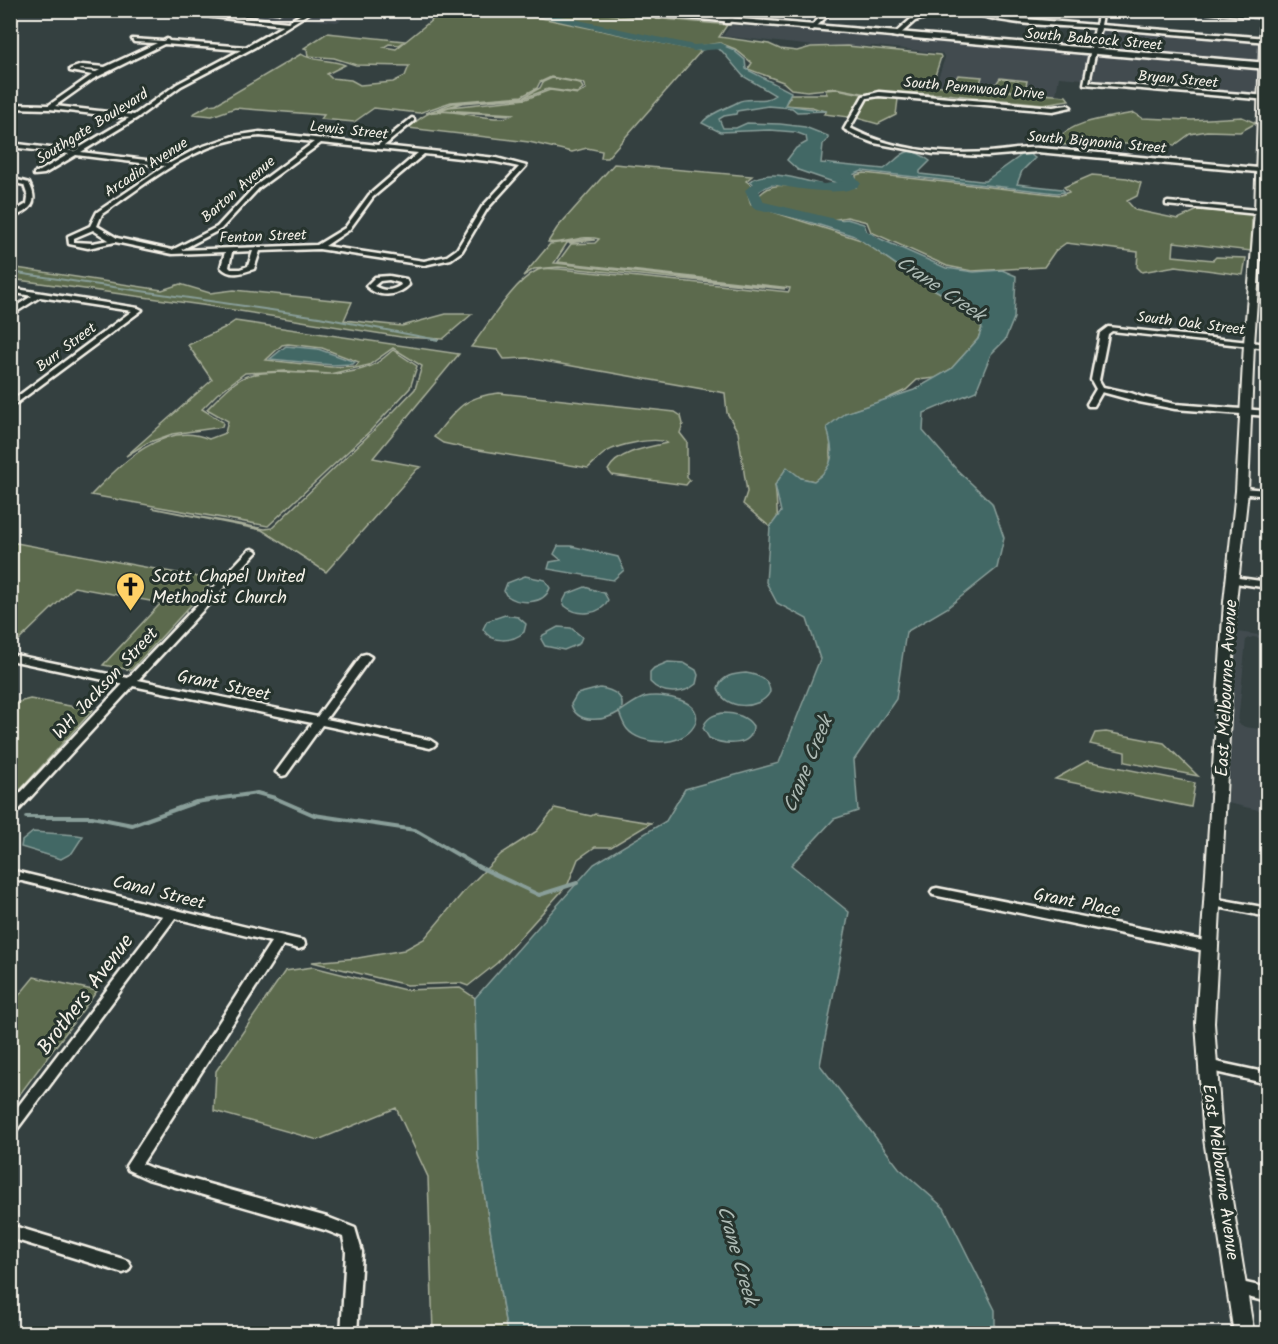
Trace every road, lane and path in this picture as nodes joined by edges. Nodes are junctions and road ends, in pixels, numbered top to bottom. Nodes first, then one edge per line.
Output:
1 (154, 10) edge
2 (304, 10) edge
3 (312, 10) edge
4 (600, 10) edge
5 (739, 10) edge
6 (831, 10) edge
7 (948, 10) edge
8 (969, 10) edge
9 (1102, 10) edge
10 (1182, 10) edge
11 (179, 11) edge
12 (201, 12) edge
13 (661, 13) edge
14 (1265, 15) edge
15 (727, 22) junction
16 (289, 23) junction
17 (1098, 27) junction
18 (811, 29) junction
19 (895, 36) junction
20 (134, 40) dead end
21 (1266, 40) edge
22 (166, 41) junction
23 (244, 49) junction
24 (1093, 52) junction
25 (1266, 67) edge
26 (105, 69) junction
27 (96, 74) junction
28 (1265, 98) edge
29 (10, 106) edge
30 (50, 107) junction
31 (1068, 107) dead end
32 (128, 116) junction
33 (135, 117) junction
34 (412, 120) dead end
35 (224, 132) dead end
36 (1264, 132) edge
37 (855, 134) joint
38 (235, 137) junction
39 (319, 141) junction
40 (10, 145) edge
41 (379, 147) junction
42 (200, 149) joint
43 (423, 152) junction
44 (76, 153) junction
45 (68, 155) junction
46 (526, 166) joint
47 (168, 167) junction
48 (1264, 171) edge
49 (10, 180) edge
50 (1168, 204) dead end
51 (1263, 212) edge
52 (10, 217) edge
53 (93, 227) junction
54 (115, 240) junction
55 (319, 247) junction
56 (257, 250) junction
57 (229, 251) junction
58 (172, 252) junction
59 (401, 261) junction
60 (389, 278) dead end
61 (10, 290) edge
62 (39, 294) junction
63 (10, 314) edge
64 (1249, 344) junction
65 (1268, 346) edge
66 (1100, 389) junction
67 (1091, 404) dead end
68 (10, 406) edge
69 (1246, 412) junction
70 (1268, 414) edge
71 (1242, 491) junction
72 (1268, 493) edge
73 (252, 552) dead end
74 (1232, 580) junction
75 (1268, 585) edge
76 (10, 657) edge
77 (366, 657) dead end
78 (130, 682) junction
79 (319, 722) junction
80 (430, 744) dead end
81 (282, 772) dead end
82 (10, 812) edge
83 (10, 874) edge
84 (938, 892) dead end
85 (1212, 902) junction
86 (1268, 913) edge
87 (171, 914) junction
88 (280, 939) junction
89 (300, 944) dead end
90 (1210, 947) junction
91 (1207, 1065) junction
92 (1268, 1079) edge
93 (10, 1128) edge
94 (10, 1231) edge
95 (123, 1266) dead end
96 (1237, 1288) junction
97 (1268, 1295) edge
98 (349, 1334) edge
99 (1244, 1334) edge

1 - 11 street
2 - 16 street, Southgate Boulevard
3 - 16 street, Southgate Boulevard
4 - 13 main road, South Babcock Street
5 - 15 street
6 - 18 street
7 - 19 street
8 - 17 street
9 - 17 street
10 - 14 street
11 - 12 street
12 - 16 street
13 - 15 main road, South Babcock Street
14 - 21 street, East Melbourne Avenue
15 - 18 main road, South Babcock Street
16 - 23 street, Southgate Boulevard
17 - 21 street
17 - 24 street
18 - 19 main road, South Babcock Street
19 - 24 main road, South Babcock Street
20 - 22 street
21 - 25 street, East Melbourne Avenue
22 - 23 street
22 - 26 street
23 - 32 street, Southgate Boulevard
23 - 33 street, Southgate Boulevard
24 - 25 main road, South Babcock Street
24 - 28 street, Bryan Street
25 - 28 street, East Melbourne Avenue
26 - 27 street
26 - 27 street
27 - 30 street
28 - 36 street, East Melbourne Avenue
29 - 30 street
30 - 32 street
31 - 37 street, South Pennwood Drive
32 - 33 street
32 - 45 street, Southgate Boulevard
33 - 44 street, Southgate Boulevard
34 - 41 street
35 - 38 street
36 - 48 street, East Melbourne Avenue
37 - 48 street, South Bignonia Street
38 - 39 street, Lewis Street
38 - 42 street, Lewis Street
39 - 41 street, Lewis Street
39 - 58 street, Barton Avenue
40 - 45 street
41 - 43 street, Lewis Street
42 - 47 street, Arcadia Avenue
43 - 46 street, Lewis Street
43 - 55 street
44 - 45 street
44 - 47 street
45 - 45 street, Southgate Boulevard
45 - 47 street
46 - 59 street, Fenton Street
47 - 53 street, Arcadia Avenue
48 - 51 street, East Melbourne Avenue
49 - 52 street
50 - 51 street
51 - 64 street, East Melbourne Avenue
53 - 54 street, Fenton Street
53 - 54 street, Arcadia Avenue
54 - 58 street, Fenton Street
55 - 56 street, Fenton Street
55 - 59 street, Fenton Street
56 - 57 street, Fenton Street
56 - 57 street
57 - 58 street, Fenton Street
59 - 60 street
61 - 62 street
62 - 63 street
62 - 68 street, Burr Street
64 - 65 street, South Oak Street
64 - 66 street, South Oak Street
64 - 69 street, East Melbourne Avenue
66 - 67 street
66 - 69 street
69 - 70 street
69 - 71 street, East Melbourne Avenue
71 - 72 street
71 - 74 street, East Melbourne Avenue
73 - 78 street, WH Jackson Street
74 - 75 street
74 - 85 street, East Melbourne Avenue
76 - 78 street, Grant Street
77 - 79 street
78 - 79 street, Grant Street
78 - 82 street, WH Jackson Street
79 - 80 street, Grant Street
79 - 81 street
83 - 87 street, Canal Street
84 - 90 street, Grant Place
85 - 86 street
85 - 90 street, East Melbourne Avenue
87 - 88 street, Canal Street
87 - 93 street, Brothers Avenue
88 - 89 street, Canal Street
88 - 98 street
90 - 91 street, East Melbourne Avenue
91 - 92 street
91 - 96 street, East Melbourne Avenue
94 - 95 street
96 - 97 street
96 - 99 street, East Melbourne Avenue

